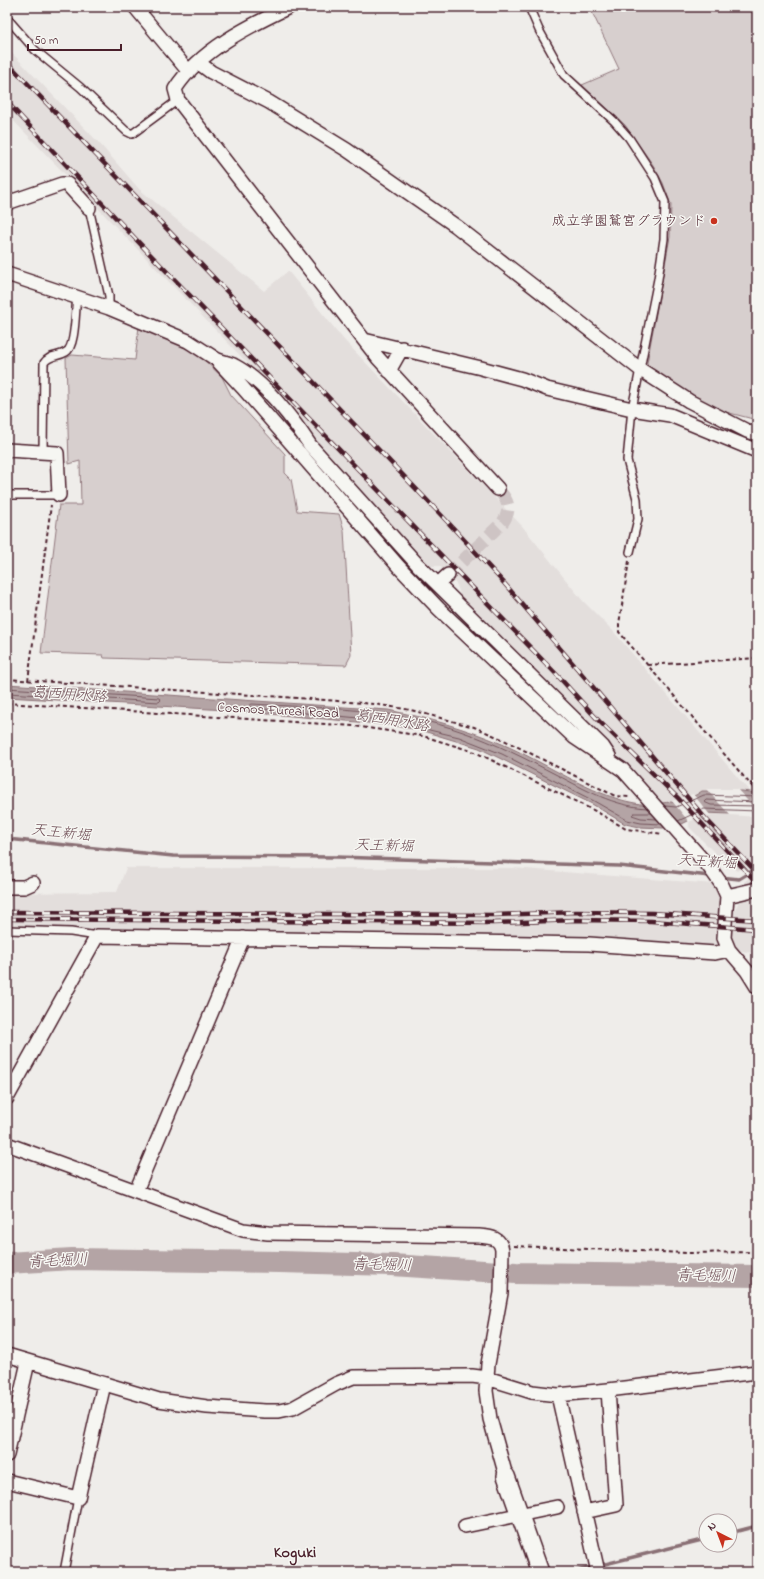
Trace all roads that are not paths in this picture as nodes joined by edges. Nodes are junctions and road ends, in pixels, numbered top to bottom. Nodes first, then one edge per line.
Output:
1 (135, 7) edge
2 (529, 7) edge
3 (284, 8) edge
4 (7, 18) edge
5 (199, 63) junction
6 (189, 72) junction
7 (178, 100) junction
8 (7, 203) edge
9 (89, 208) joint
10 (7, 274) edge
11 (77, 297) junction
12 (109, 308) junction
13 (364, 340) junction
14 (402, 348) junction
15 (216, 359) junction
16 (641, 370) junction
17 (389, 371) junction
18 (632, 409) junction
19 (278, 429) junction
20 (757, 434) edge
21 (310, 445) junction
22 (7, 450) edge
23 (757, 450) edge
24 (43, 452) junction
25 (498, 489) tunnel mouth
26 (7, 495) edge
27 (56, 495) joint
28 (630, 552) road end
29 (448, 575) tunnel mouth
30 (438, 584) junction
31 (612, 762) junction
32 (33, 883) dead end
33 (7, 887) edge
34 (757, 889) edge
35 (724, 890) junction
36 (7, 930) edge
37 (97, 936) junction
38 (243, 938) junction
39 (730, 950) junction
40 (757, 987) edge
41 (7, 1098) edge
42 (7, 1144) edge
43 (136, 1192) junction
44 (7, 1355) edge
45 (28, 1362) junction
46 (757, 1372) edge
47 (486, 1378) junction
48 (104, 1384) junction
49 (608, 1390) junction
50 (558, 1394) junction
51 (7, 1455) edge
52 (506, 1476) joint
53 (7, 1481) edge
54 (78, 1498) junction
55 (557, 1507) dead end
56 (584, 1512) junction
57 (520, 1515) junction
58 (465, 1526) dead end
59 (64, 1572) edge
60 (540, 1572) edge
61 (598, 1572) edge

1 - 6 street
2 - 16 lane
3 - 5 street
4 - 7 lane
5 - 6 street
5 - 16 street
6 - 7 street
7 - 13 street
8 - 9 street
9 - 12 lane
10 - 11 street
11 - 12 street
11 - 24 lane
12 - 15 street
13 - 14 street
13 - 17 street
14 - 17 street
14 - 18 street
15 - 19 street
15 - 21 street
16 - 18 lane
16 - 20 street
17 - 25 street
18 - 23 street
18 - 28 lane
19 - 21 street
19 - 31 street
21 - 30 street
22 - 24 street
24 - 27 street
26 - 27 lane
29 - 30 street
30 - 31 street
31 - 35 street
32 - 33 street
34 - 35 street
35 - 39 street
36 - 37 lane
37 - 38 street
37 - 41 street
38 - 39 street
38 - 43 street
39 - 40 street
42 - 43 street
43 - 47 street
44 - 45 street
45 - 48 street
45 - 51 street
46 - 49 street
47 - 48 street
47 - 50 street
47 - 52 street
48 - 54 street
49 - 50 street
49 - 56 street
50 - 56 street
52 - 57 street
53 - 54 street
54 - 59 lane
55 - 57 street
56 - 61 street
57 - 58 street
57 - 60 street

